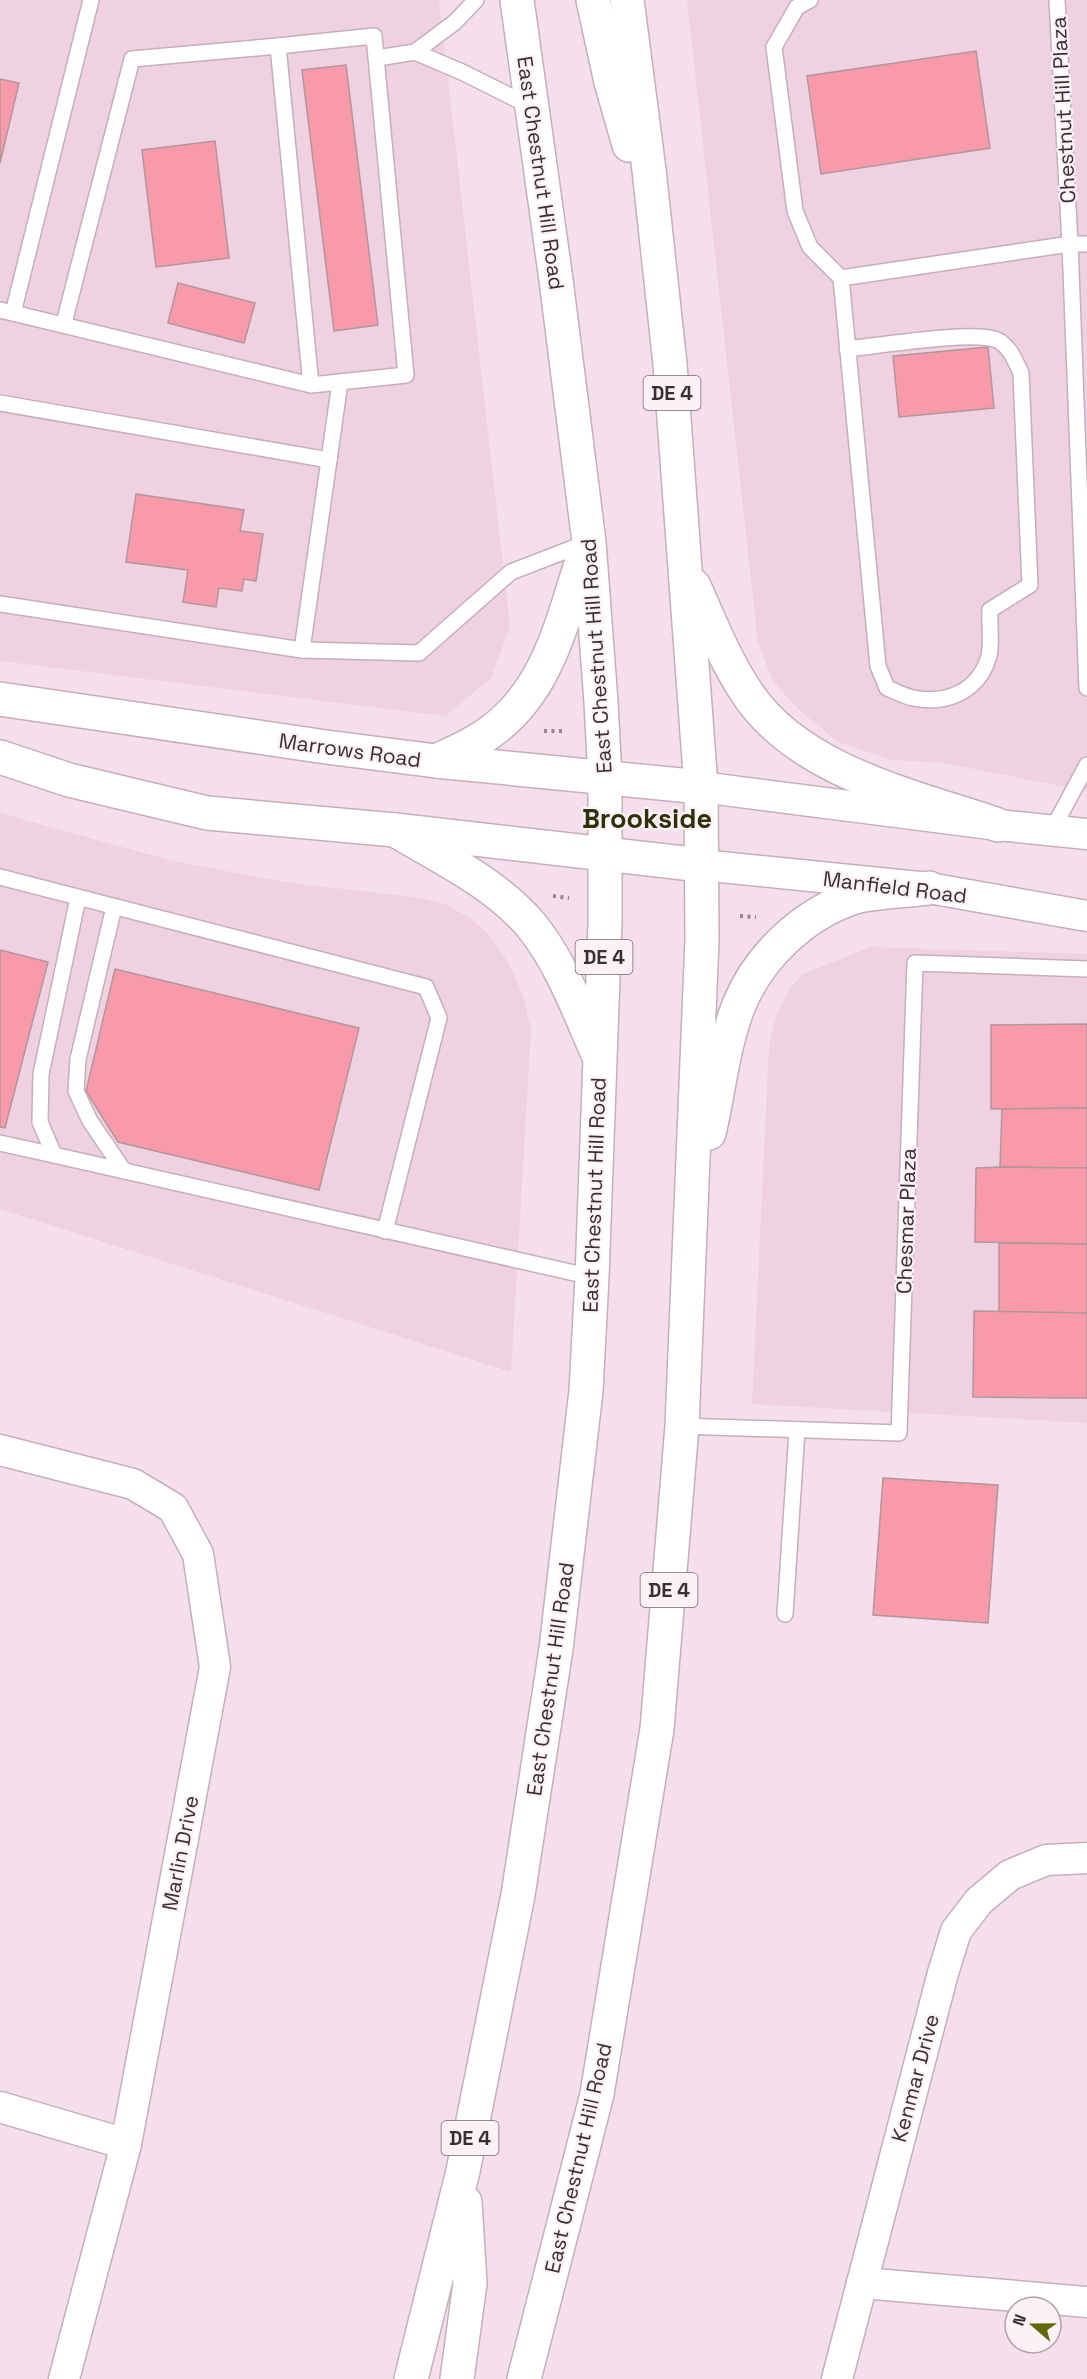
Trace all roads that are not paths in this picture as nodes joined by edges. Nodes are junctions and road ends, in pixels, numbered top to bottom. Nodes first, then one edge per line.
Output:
1 (91, 0) edge
2 (476, 0) edge
3 (517, 0) edge
4 (593, 0) edge
5 (627, 0) edge
6 (1058, 0) edge
7 (801, 2) edge
8 (278, 46) junction
9 (416, 52) junction
10 (377, 57) junction
11 (532, 107) junction
12 (656, 233) junction
13 (1070, 244) junction
14 (1087, 244) edge
15 (841, 278) junction
16 (7, 311) edge
17 (64, 323) junction
18 (847, 349) junction
19 (340, 382) junction
20 (311, 385) junction
21 (0, 403) edge
22 (329, 460) junction
23 (589, 542) junction
24 (684, 565) junction
25 (0, 604) edge
26 (302, 650) junction
27 (1087, 688) edge
28 (0, 699) edge
29 (0, 757) edge
30 (436, 761) junction
31 (1087, 765) edge
32 (605, 778) junction
33 (701, 788) junction
34 (998, 825) junction
35 (395, 830) junction
36 (1052, 830) junction
37 (1087, 834) edge
38 (605, 854) junction
39 (701, 865) junction
40 (0, 877) edge
41 (929, 888) junction
42 (78, 898) junction
43 (114, 907) junction
44 (1087, 916) edge
45 (1087, 969) edge
46 (600, 1060) junction
47 (0, 1143) edge
48 (54, 1155) junction
49 (124, 1171) junction
50 (690, 1214) junction
51 (385, 1231) junction
52 (592, 1277) junction
53 (682, 1426) junction
54 (796, 1430) junction
55 (0, 1450) edge
56 (785, 1614) dead end
57 (1087, 1858) edge
58 (0, 2107) edge
59 (126, 2144) junction
60 (463, 2171) junction
61 (862, 2283) junction
62 (1087, 2302) edge
63 (64, 2379) edge
64 (411, 2379) edge
65 (457, 2379) edge
66 (524, 2379) edge
67 (837, 2379) edge

1 - 16 lane
2 - 9 lane
3 - 11 main road, East Chestnut Hill Road / DE 4
4 - 12 main road
5 - 12 main road, East Chestnut Hill Road / DE 4
6 - 13 lane, Chestnut Hill Plaza
7 - 15 lane
8 - 10 lane
8 - 17 lane
8 - 20 lane
9 - 10 lane
9 - 11 lane
10 - 19 lane
11 - 23 main road, East Chestnut Hill Road / DE 4
12 - 24 main road, East Chestnut Hill Road / DE 4
13 - 14 lane
13 - 15 lane
13 - 27 lane, Chestnut Hill Plaza
15 - 18 lane
16 - 17 lane
17 - 20 lane
18 - 18 lane
19 - 20 lane
19 - 22 lane
21 - 22 lane
22 - 26 lane
23 - 26 lane
23 - 30 main road
23 - 32 main road, East Chestnut Hill Road / DE 4
24 - 33 main road, East Chestnut Hill Road / DE 4
24 - 34 main road
25 - 26 lane
28 - 30 main road, Marrows Road
29 - 35 main road
30 - 32 main road, Marrows Road
31 - 36 lane
32 - 33 main road, Marrows Road
32 - 38 main road, East Chestnut Hill Road / DE 4
33 - 34 street
33 - 39 main road, East Chestnut Hill Road / DE 4
34 - 36 street
35 - 38 main road
35 - 46 main road
36 - 37 street
38 - 39 main road
38 - 46 main road, East Chestnut Hill Road / DE 4
39 - 41 street, Manfield Road
39 - 50 main road, East Chestnut Hill Road / DE 4
40 - 42 lane
41 - 44 street, Manfield Road
41 - 50 main road
42 - 43 lane
42 - 48 lane
43 - 49 lane
43 - 51 lane
45 - 54 lane, Chesmar Plaza
46 - 52 main road, East Chestnut Hill Road / DE 4
47 - 48 lane
48 - 49 lane
49 - 51 lane
50 - 53 main road, East Chestnut Hill Road / DE 4
51 - 52 lane
52 - 60 main road, East Chestnut Hill Road / DE 4
53 - 54 lane, Chesmar Plaza
53 - 66 main road, East Chestnut Hill Road / DE 4
54 - 56 lane
55 - 59 street, Marlin Drive
57 - 61 street, Kenmar Drive
58 - 59 street
59 - 63 street, Marlin Drive
60 - 64 main road, East Chestnut Hill Road / DE 4
60 - 65 main road
61 - 62 street
61 - 67 street, Kenmar Drive

